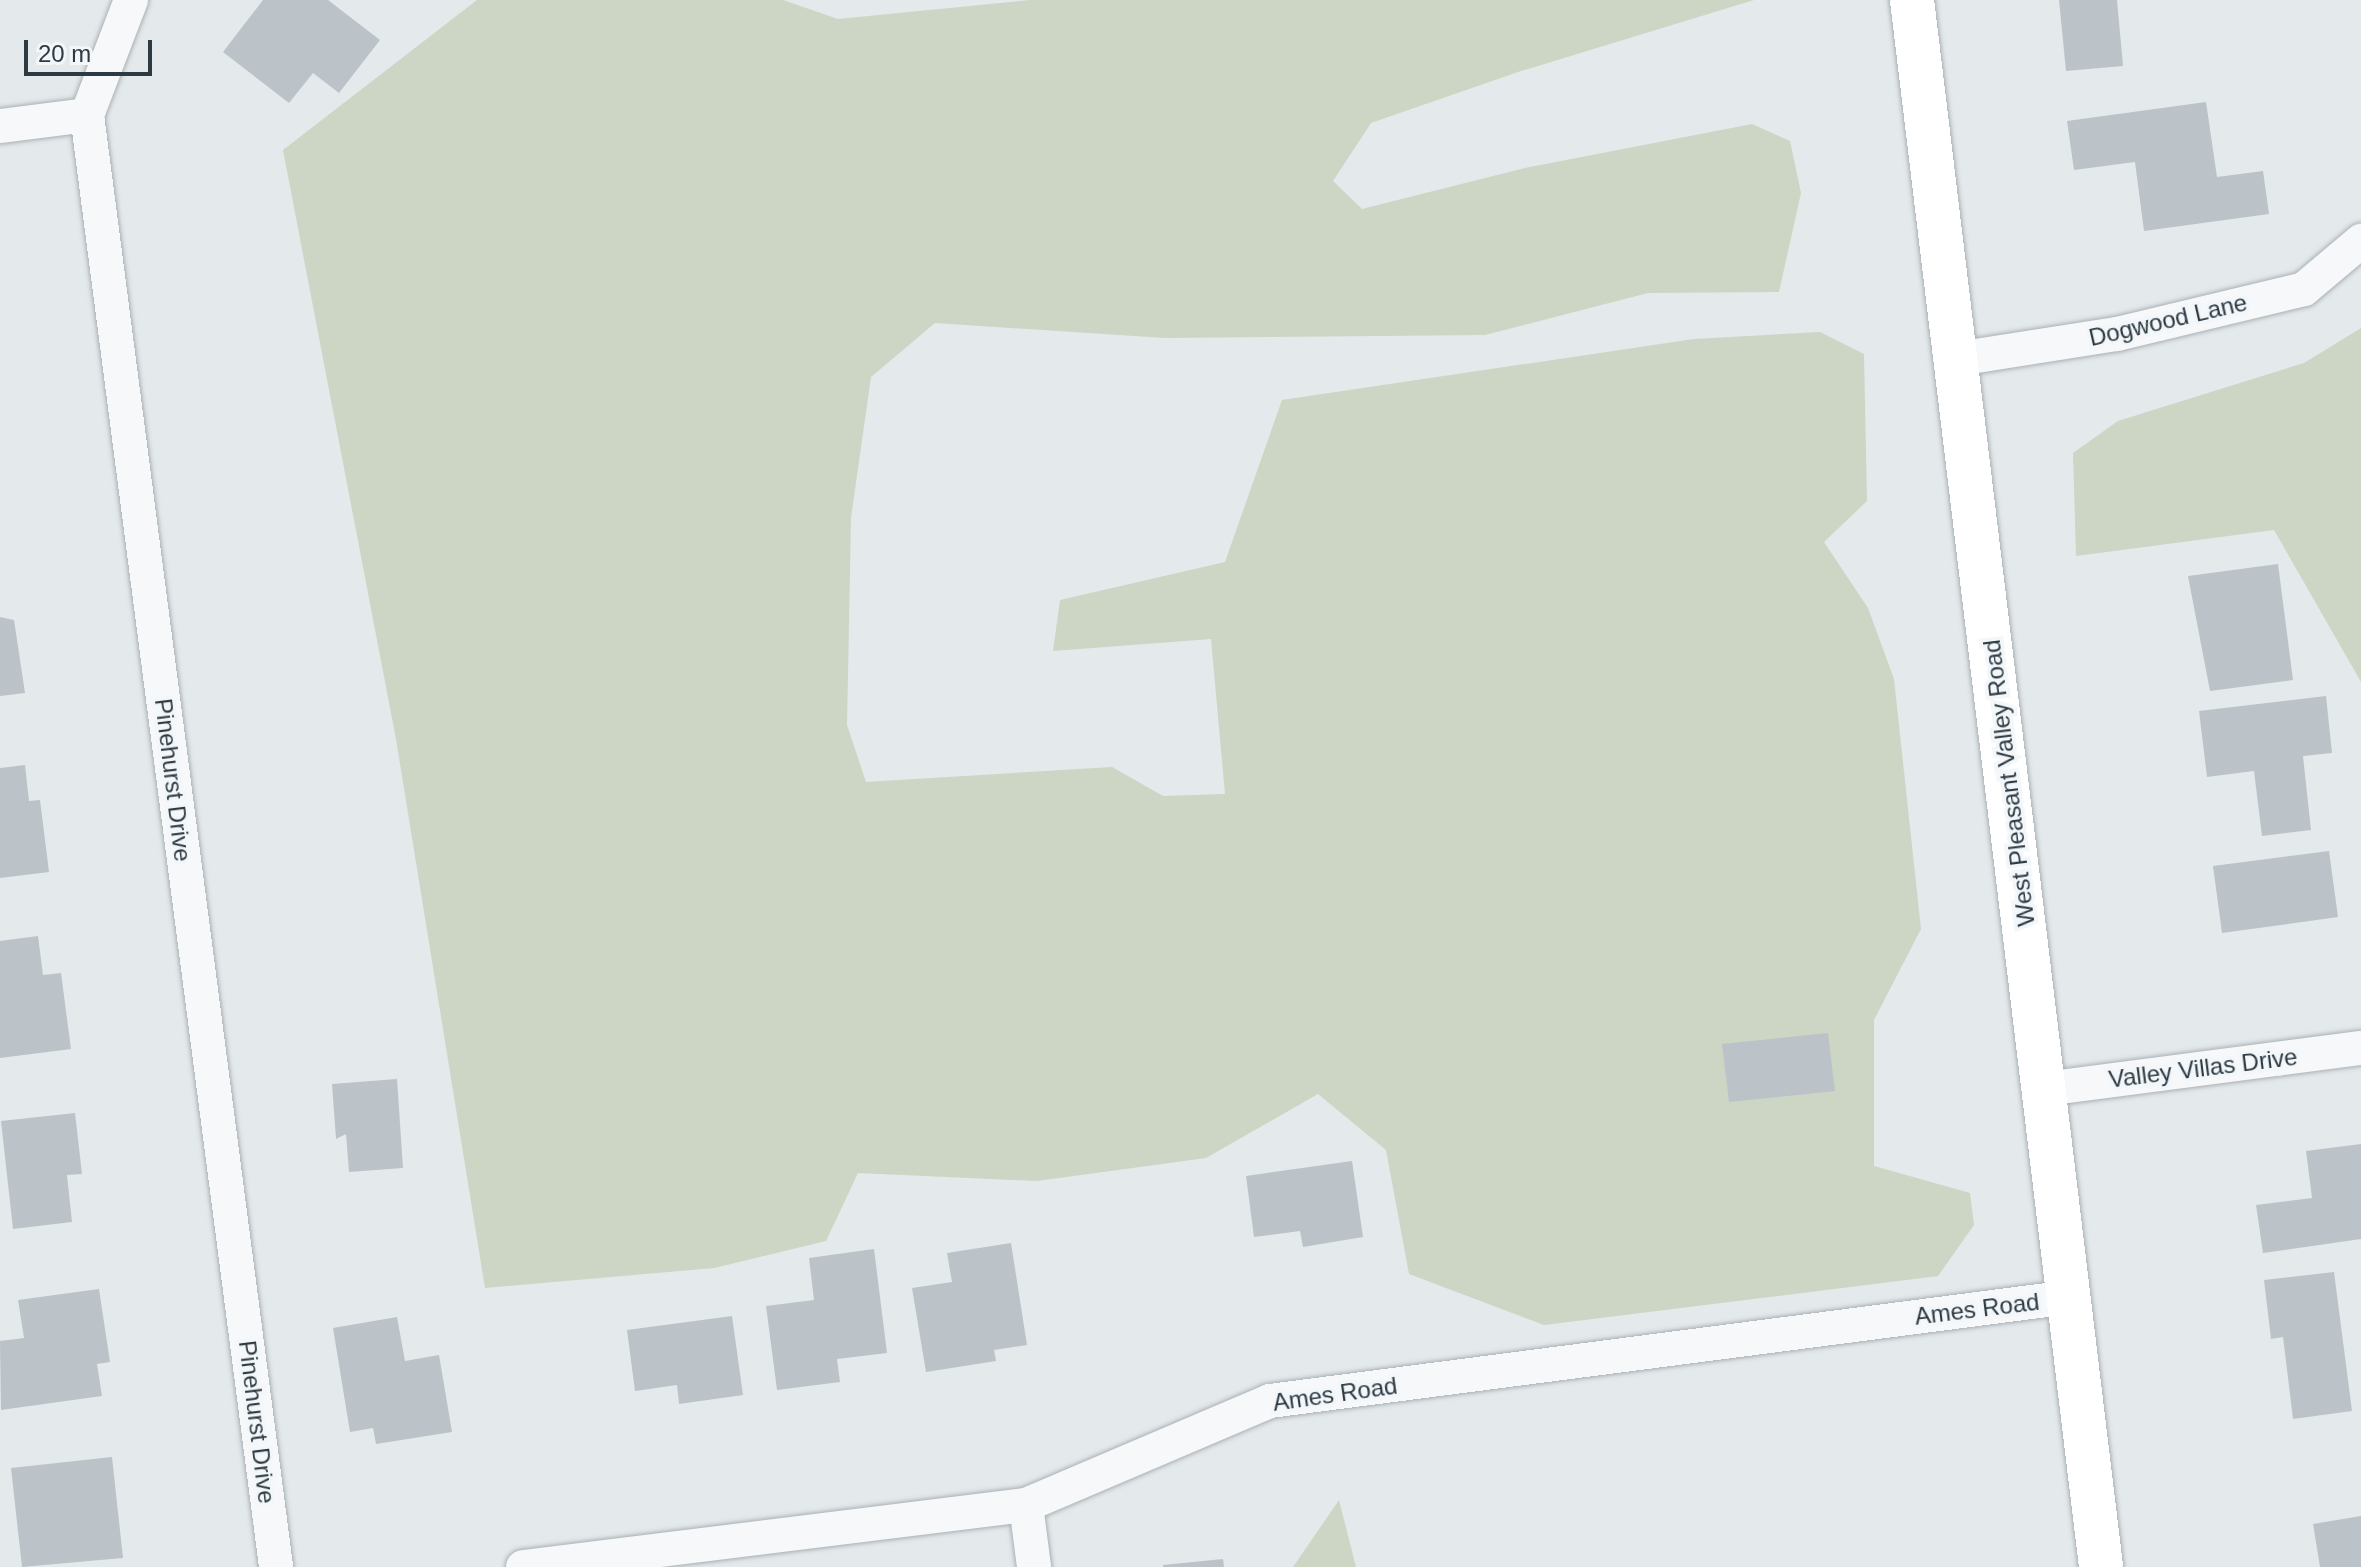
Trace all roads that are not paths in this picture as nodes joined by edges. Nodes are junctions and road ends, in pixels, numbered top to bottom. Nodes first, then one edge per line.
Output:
1 (131, 0) edge
2 (1912, 0) edge
3 (87, 115) junction
4 (0, 126) edge
5 (2361, 241) edge
6 (1957, 359) junction
7 (2361, 1048) edge
8 (2045, 1089) junction
9 (2070, 1297) junction
10 (1026, 1505) junction
11 (276, 1567) edge
12 (523, 1567) edge
13 (1034, 1567) edge
14 (2101, 1567) edge

1 - 3 street, Pinehurst Drive
2 - 6 main road, West Pleasant Valley Road
3 - 4 street
3 - 11 street, Pinehurst Drive
5 - 6 street, Dogwood Lane
6 - 8 main road, West Pleasant Valley Road
7 - 8 street, Valley Villas Drive
8 - 9 main road, West Pleasant Valley Road
9 - 10 street, Ames Road
9 - 14 main road, West Pleasant Valley Road
10 - 12 street, Ames Road
10 - 13 street

